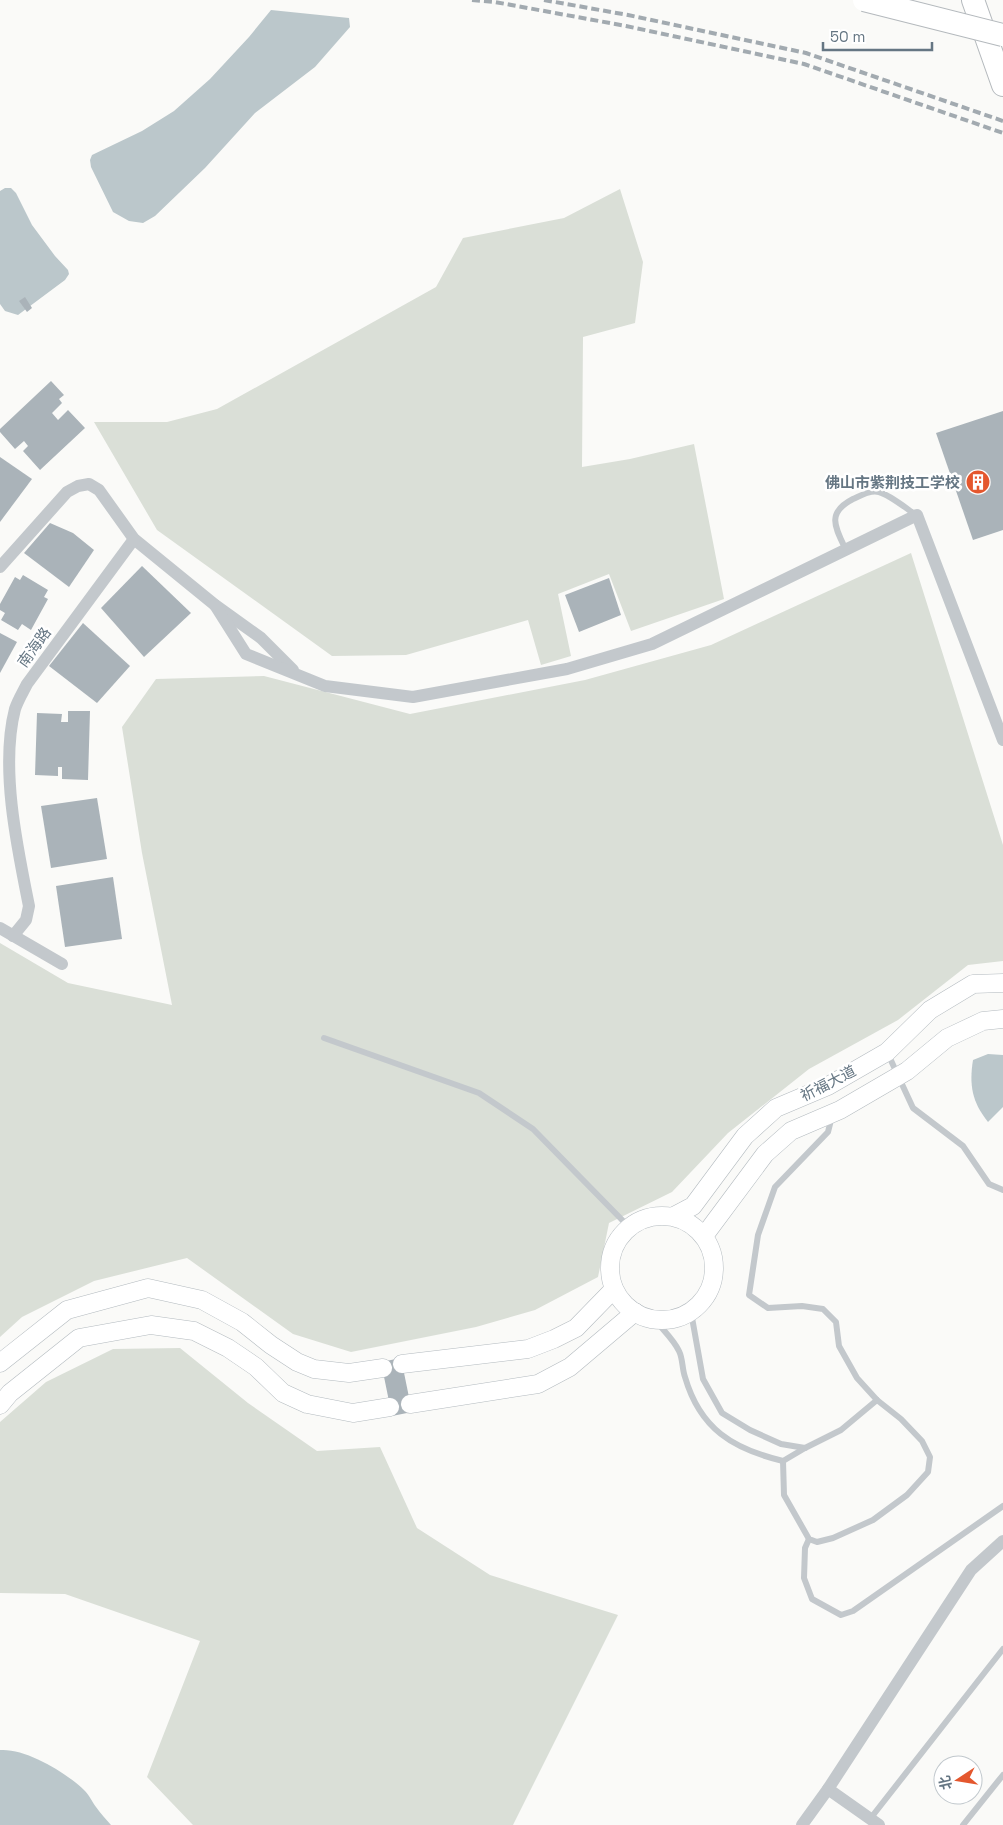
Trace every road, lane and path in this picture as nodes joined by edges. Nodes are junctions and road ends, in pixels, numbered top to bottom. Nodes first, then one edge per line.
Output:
1 (864, 0) edge
2 (973, 0) edge
3 (1003, 35) edge
4 (1003, 86) edge
5 (917, 516) junction
6 (134, 539) junction
7 (846, 550) junction
8 (0, 567) edge
9 (215, 605) junction
10 (297, 674) junction
11 (1003, 740) edge
12 (0, 928) edge
13 (13, 936) junction
14 (62, 964) dead end
15 (1003, 982) edge
16 (1003, 1019) edge
17 (324, 1038) dead end
18 (887, 1052) junction
19 (898, 1076) junction
20 (833, 1113) junction
21 (1003, 1190) edge
22 (674, 1216) junction
23 (629, 1227) junction
24 (704, 1236) junction
25 (614, 1289) junction
26 (635, 1312) junction
27 (691, 1312) junction
28 (656, 1321) junction
29 (0, 1363) edge
30 (402, 1364) dead end
31 (383, 1368) dead end
32 (877, 1400) junction
33 (410, 1404) dead end
34 (0, 1405) edge
35 (390, 1407) dead end
36 (805, 1448) junction
37 (783, 1461) junction
38 (1003, 1506) edge
39 (808, 1539) junction
40 (1003, 1541) edge
41 (1003, 1649) edge
42 (1003, 1775) edge
43 (828, 1789) junction
44 (875, 1822) edge
45 (802, 1825) edge
46 (963, 1825) edge

1 - 3 highway, bridge
2 - 4 highway
5 - 7 street
5 - 7 lane
5 - 11 street
6 - 8 street
6 - 9 street
6 - 13 street, 南海路
7 - 10 street
9 - 10 street
9 - 10 street
12 - 13 street
13 - 14 street
15 - 18 street, 祈福大道
16 - 19 street, 祈福大道
17 - 23 lane
18 - 19 lane
18 - 22 street, 祈福大道
19 - 20 street, 祈福大道
19 - 21 lane
20 - 24 street, 祈福大道
20 - 32 lane
22 - 23 street
22 - 24 street
23 - 25 street
24 - 27 street
25 - 26 street
25 - 30 street
26 - 28 street
26 - 33 street
27 - 28 street
27 - 36 lane
28 - 37 lane
29 - 31 street
32 - 36 lane
32 - 39 lane
34 - 35 street
36 - 37 lane
37 - 39 lane
38 - 39 lane
40 - 43 street
41 - 44 lane
42 - 46 lane
43 - 44 street
43 - 45 street

